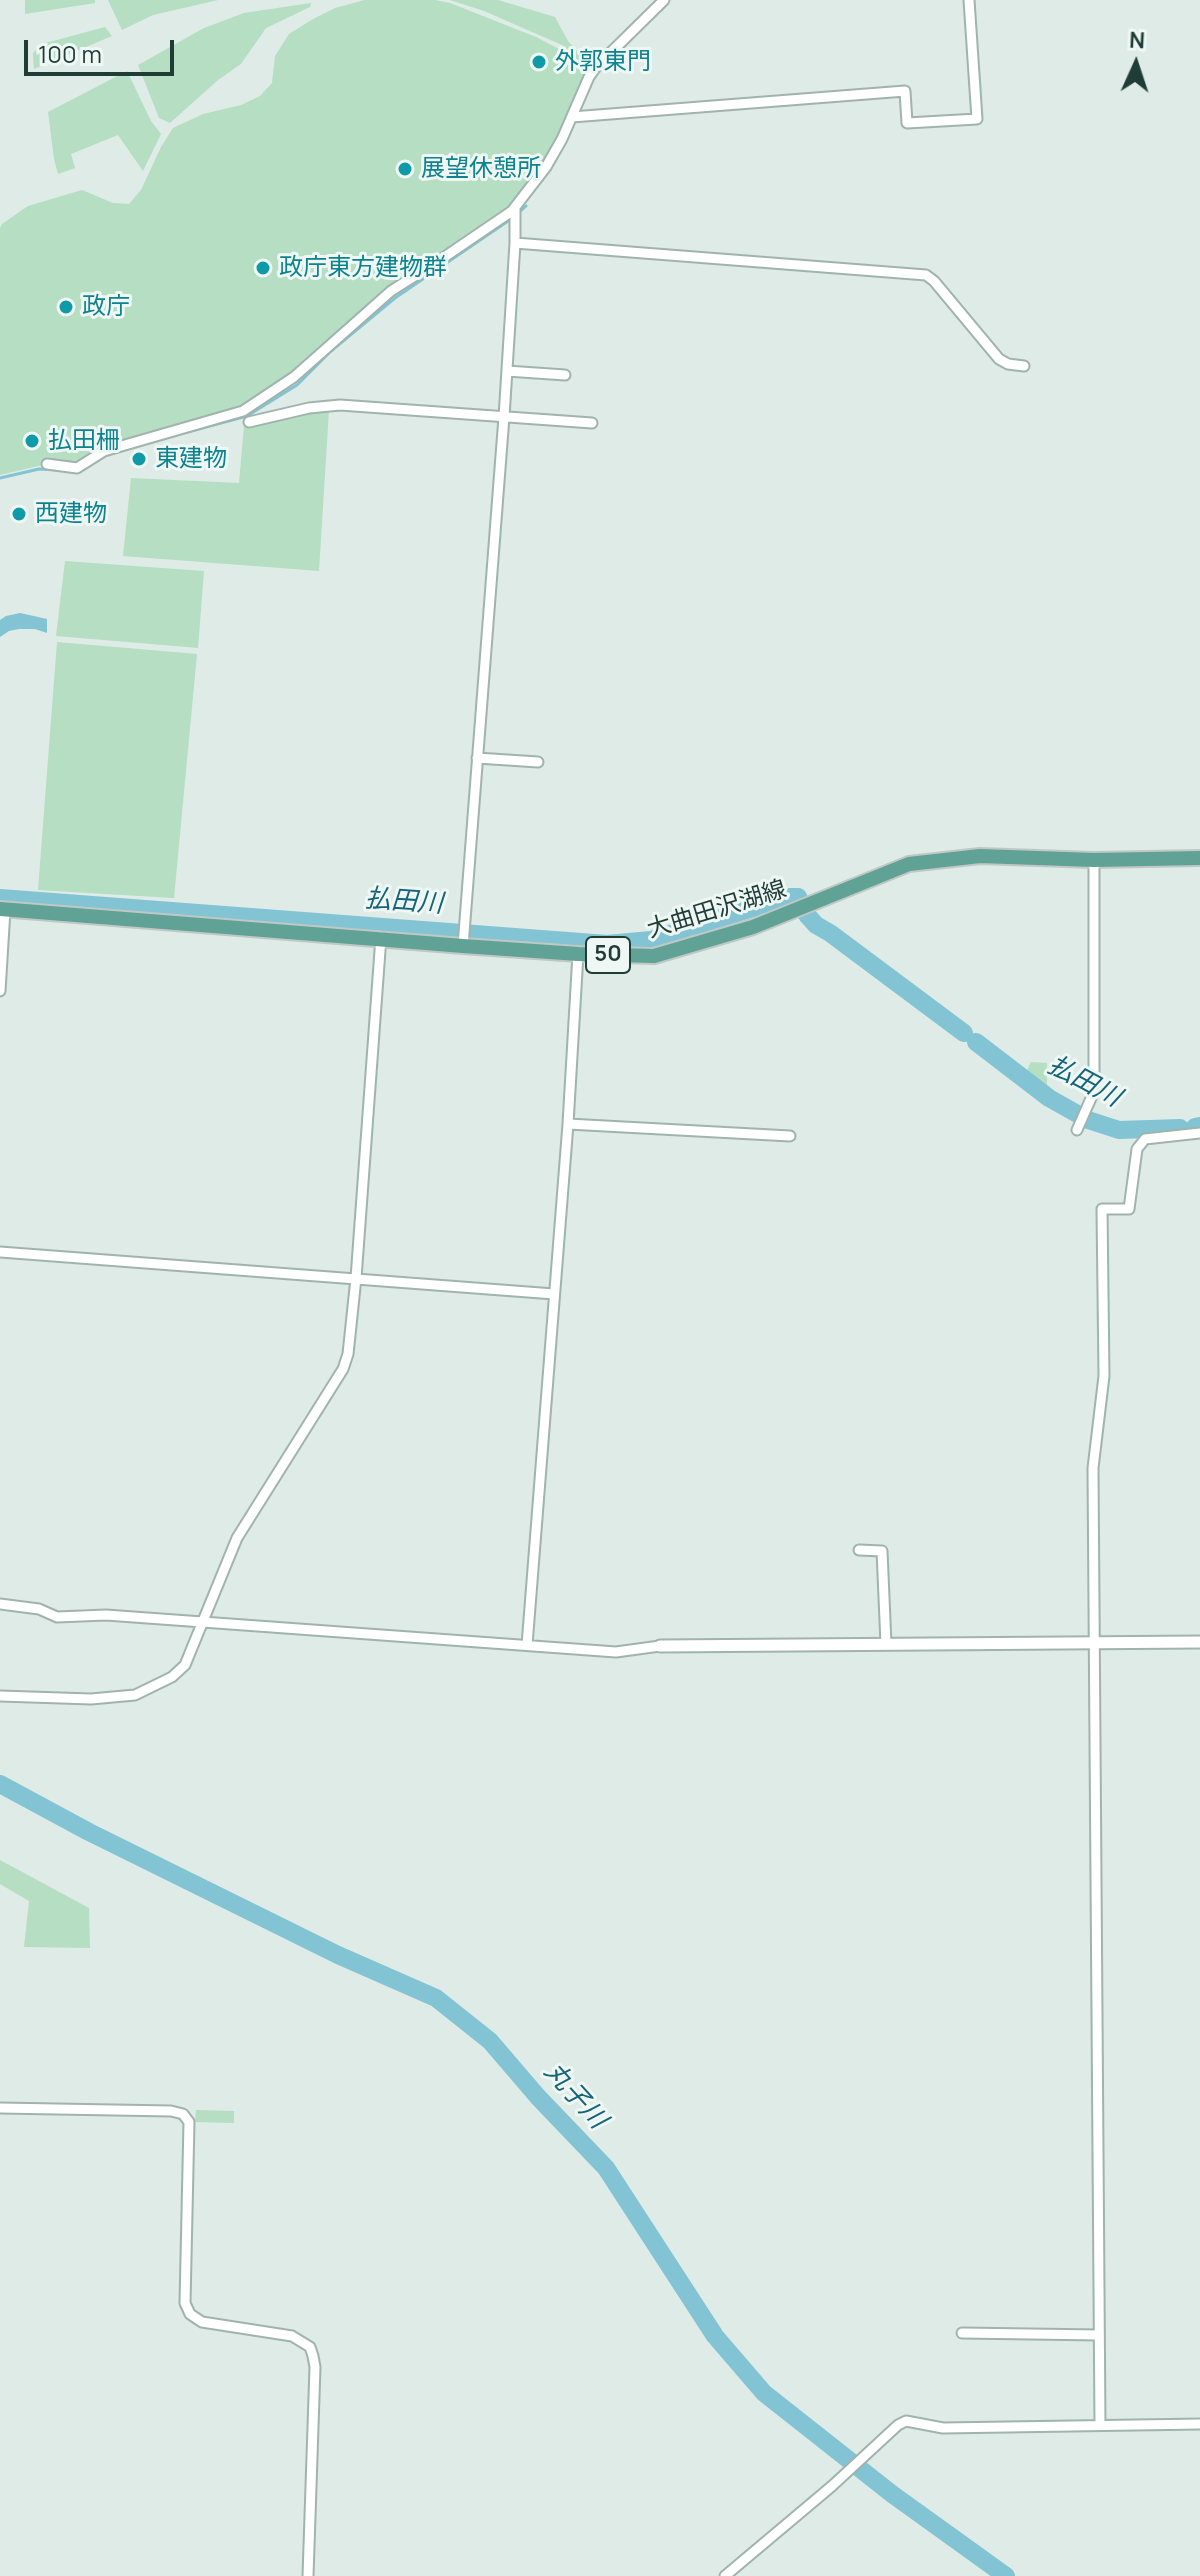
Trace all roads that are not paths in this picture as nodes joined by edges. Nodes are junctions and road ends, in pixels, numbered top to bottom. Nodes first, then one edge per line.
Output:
1 (664, 0) edge
2 (969, 0) edge
3 (572, 117) junction
4 (515, 207) junction
5 (515, 243) junction
6 (1024, 366) dead end
7 (507, 371) junction
8 (565, 375) dead end
9 (504, 417) junction
10 (249, 422) dead end
11 (592, 423) dead end
12 (47, 464) dead end
13 (477, 758) junction
14 (538, 762) dead end
15 (1200, 858) edge
16 (1094, 860) junction
17 (2, 910) edge
18 (381, 937) junction
19 (463, 945) junction
20 (578, 954) junction
21 (0, 991) edge
22 (568, 1124) junction
23 (1077, 1130) dead end
24 (1200, 1133) edge
25 (790, 1136) dead end
26 (0, 1252) edge
27 (356, 1278) junction
28 (554, 1294) junction
29 (859, 1550) dead end
30 (0, 1604) edge
31 (205, 1621) junction
32 (1200, 1642) edge
33 (1093, 1643) junction
34 (886, 1644) junction
35 (527, 1645) junction
36 (660, 1646) joint
37 (0, 1696) edge
38 (0, 2108) edge
39 (962, 2333) dead end
40 (1099, 2335) junction
41 (1200, 2424) edge
42 (1100, 2425) junction
43 (308, 2576) edge
44 (725, 2576) edge

1 - 3 street
2 - 3 street
3 - 4 street
4 - 5 street
4 - 12 street
5 - 6 street
5 - 7 street
7 - 8 street
7 - 9 street
9 - 10 street
9 - 11 street
9 - 13 street
13 - 14 street
13 - 19 street
15 - 16 main road, 大曲田沢湖線 / 50
16 - 20 main road, 大曲田沢湖線 / 50
16 - 23 street
17 - 18 main road, 大曲田沢湖線 / 50
17 - 21 street
18 - 19 main road, 大曲田沢湖線 / 50
18 - 27 street
19 - 20 main road, 大曲田沢湖線 / 50
20 - 22 street
22 - 25 street
22 - 28 street
24 - 33 street
26 - 27 street
27 - 28 street
27 - 31 street
28 - 35 street
29 - 34 street
30 - 31 street
31 - 35 street
31 - 37 street
32 - 33 street
33 - 34 street
33 - 40 street
34 - 36 street
35 - 36 street
38 - 43 street
39 - 40 street
40 - 42 street
41 - 42 street
42 - 44 street

